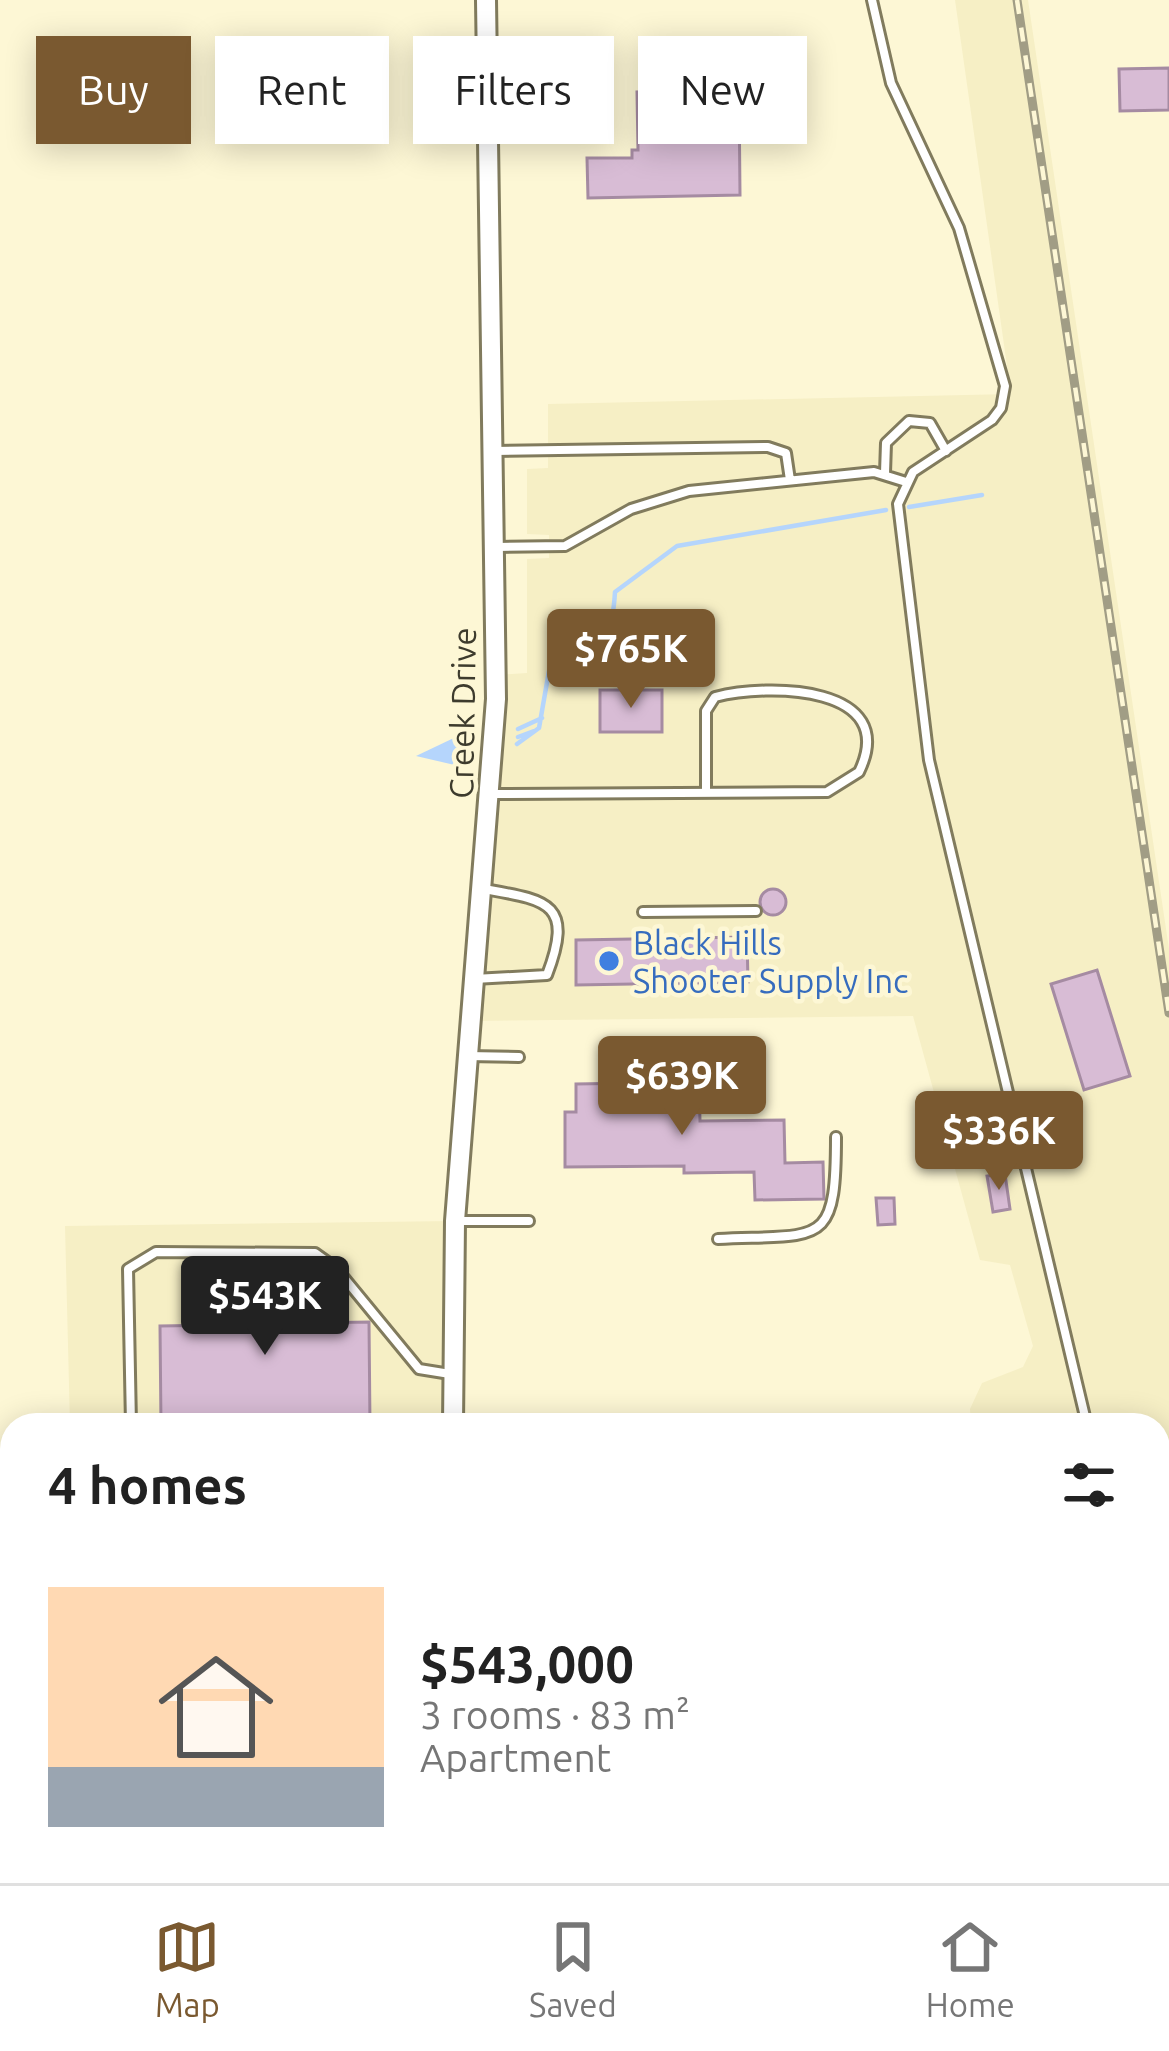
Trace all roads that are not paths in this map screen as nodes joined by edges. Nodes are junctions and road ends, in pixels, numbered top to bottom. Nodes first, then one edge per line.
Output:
1 (486, 0) edge
2 (872, 0) edge
3 (946, 451) junction
4 (493, 452) junction
5 (885, 473) junction
6 (790, 480) junction
7 (906, 482) junction
8 (494, 547) junction
9 (706, 792) junction
10 (492, 794) junction
11 (484, 889) junction
12 (756, 911) dead end
13 (643, 912) dead end
14 (571, 913) dead end
15 (554, 914) junction
16 (474, 979) junction
17 (466, 1056) junction
18 (520, 1057) dead end
19 (836, 1137) dead end
20 (454, 1221) junction
21 (530, 1221) dead end
22 (718, 1239) dead end
23 (452, 1374) junction
24 (131, 1413) edge
25 (453, 1413) edge
26 (1084, 1413) edge

1 - 4 street, Creek Drive
2 - 3 lane
3 - 5 lane
3 - 7 lane
4 - 6 lane
4 - 8 street, Creek Drive
5 - 6 lane
5 - 7 lane
6 - 8 lane
7 - 26 lane
8 - 10 street, Creek Drive
9 - 9 lane
9 - 10 lane
10 - 11 street, Creek Drive
11 - 15 lane
11 - 16 street, Creek Drive
12 - 13 lane
14 - 15 lane
15 - 16 lane
16 - 17 street, Creek Drive
17 - 18 lane
17 - 20 street, Creek Drive
19 - 22 lane
20 - 21 lane
20 - 23 street, Creek Drive
23 - 24 lane
23 - 25 street, Creek Drive

